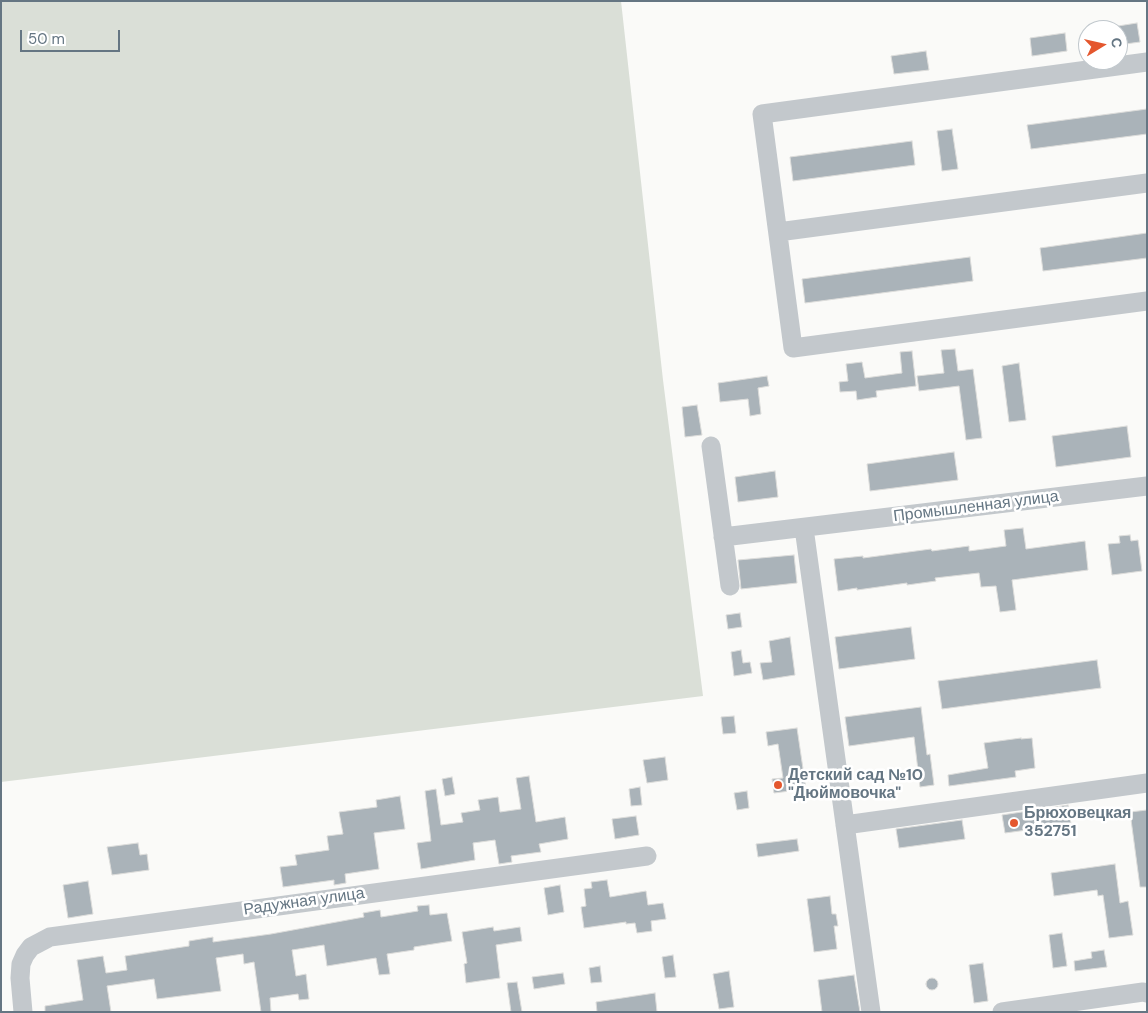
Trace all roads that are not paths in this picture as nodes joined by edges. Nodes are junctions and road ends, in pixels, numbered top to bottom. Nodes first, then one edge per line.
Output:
1 (1147, 62) edge
2 (1147, 183) edge
3 (778, 232) junction
4 (1147, 300) edge
5 (711, 446) dead end
6 (1147, 486) edge
7 (804, 528) junction
8 (723, 537) junction
9 (730, 586) dead end
10 (1147, 783) edge
11 (846, 825) junction
12 (647, 856) dead end
13 (1147, 993) edge
14 (23, 1012) edge
15 (871, 1012) edge
16 (1002, 1012) edge

1 - 3 street
2 - 3 street
3 - 4 street
5 - 8 street
6 - 7 street, Промышленная улица
7 - 8 street, Промышленная улица
7 - 11 street
8 - 9 street
10 - 11 street
11 - 15 street
12 - 14 street, Радужная улица
13 - 16 street

